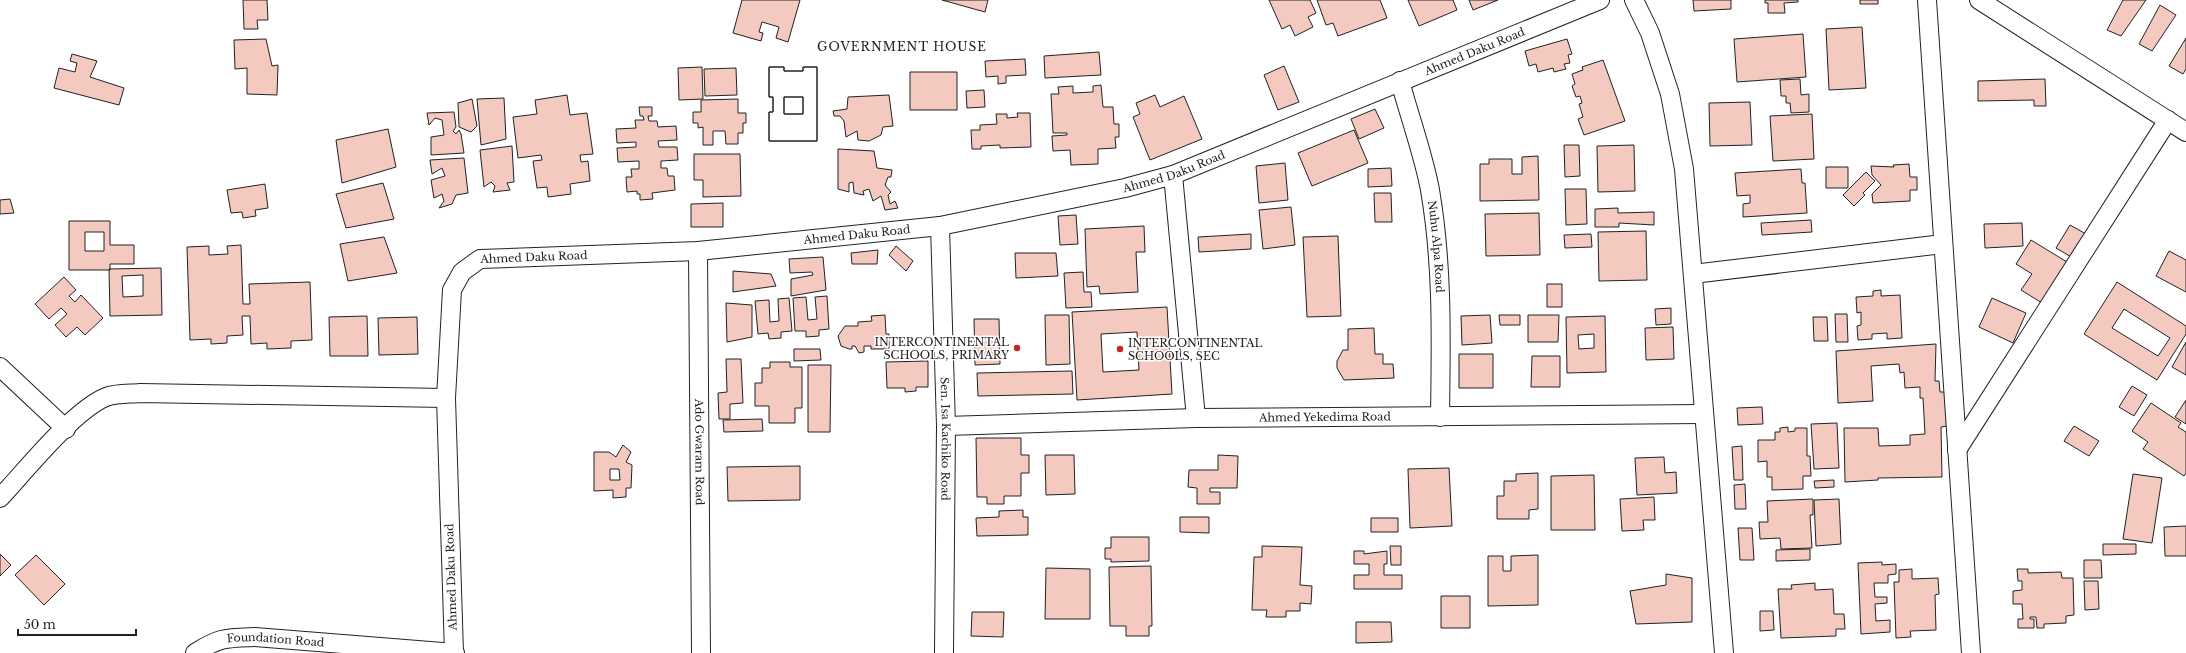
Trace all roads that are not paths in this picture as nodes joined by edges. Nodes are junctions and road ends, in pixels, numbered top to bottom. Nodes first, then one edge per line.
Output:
1 (1600, 0) edge
2 (1634, 0) edge
3 (1927, 0) edge
4 (1979, 0) edge
5 (1400, 81) junction
6 (2168, 120) junction
7 (2186, 132) edge
8 (1174, 176) junction
9 (940, 226) junction
10 (1943, 244) junction
11 (698, 251) junction
12 (1694, 274) junction
13 (0, 367) edge
14 (446, 398) junction
15 (1704, 414) junction
16 (1440, 417) junction
17 (1196, 418) junction
18 (946, 426) junction
19 (66, 428) junction
20 (1957, 450) junction
21 (0, 498) edge
22 (195, 653) edge
23 (454, 653) edge
24 (701, 653) edge
25 (944, 653) edge
26 (1724, 653) edge
27 (1971, 653) edge

1 - 5 street, Ahmed Daku Road
2 - 12 street
3 - 10 street
4 - 6 street
5 - 8 street, Ahmed Daku Road
5 - 16 street, Nuhu Alpa Road
6 - 7 street
6 - 20 street
8 - 9 street, Ahmed Daku Road
8 - 17 street
9 - 11 street, Ahmed Daku Road
9 - 18 street, Sen. Isa Kachiko Road
10 - 12 street
10 - 20 street
11 - 14 street, Ahmed Daku Road
11 - 24 street, Ado Gwaram Road
12 - 15 street
13 - 19 street
14 - 19 street
14 - 23 street, Ahmed Daku Road
15 - 16 street, Ahmed Yekedima Road
15 - 26 street
16 - 17 street, Ahmed Yekedima Road
17 - 18 street, Ahmed Yekedima Road
18 - 25 street, Sen. Isa Kachiko Road
19 - 21 street
20 - 27 street
22 - 23 street, Foundation Road

